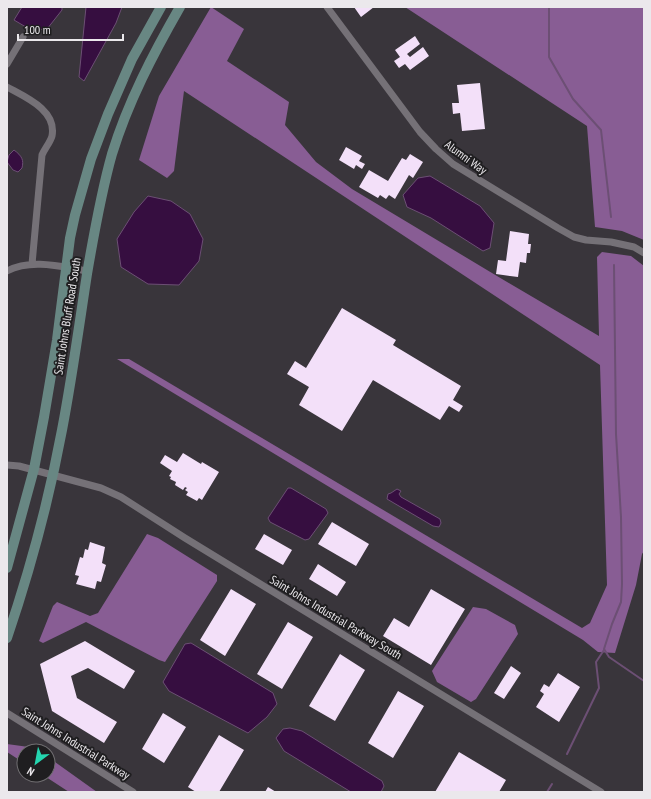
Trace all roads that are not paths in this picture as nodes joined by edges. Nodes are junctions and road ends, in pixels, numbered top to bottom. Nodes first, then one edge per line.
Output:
1 (161, 7) edge
2 (180, 7) edge
3 (327, 7) edge
4 (23, 37) dead end
5 (7, 64) edge
6 (7, 87) edge
7 (644, 253) edge
8 (32, 264) junction
9 (66, 268) junction
10 (7, 271) edge
11 (88, 271) junction
12 (7, 465) edge
13 (34, 469) junction
14 (53, 475) junction
15 (7, 568) edge
16 (7, 638) edge
17 (7, 713) edge
18 (133, 792) edge
19 (601, 792) edge

1 - 9 main road, Saint Johns Bluff Road South
2 - 11 main road, Saint Johns Bluff Road South
3 - 7 street, Alumni Way
4 - 5 street
6 - 8 street
8 - 9 street
8 - 10 street
9 - 11 street
9 - 13 main road, Saint Johns Bluff Road South
11 - 14 main road, Saint Johns Bluff Road South
12 - 13 street, Saint Johns Industrial Parkway South
13 - 14 street, Saint Johns Industrial Parkway South
13 - 15 main road, Saint Johns Bluff Road South
14 - 16 main road, Saint Johns Bluff Road South
14 - 19 street, Saint Johns Industrial Parkway South
17 - 18 street, Saint Johns Industrial Parkway

